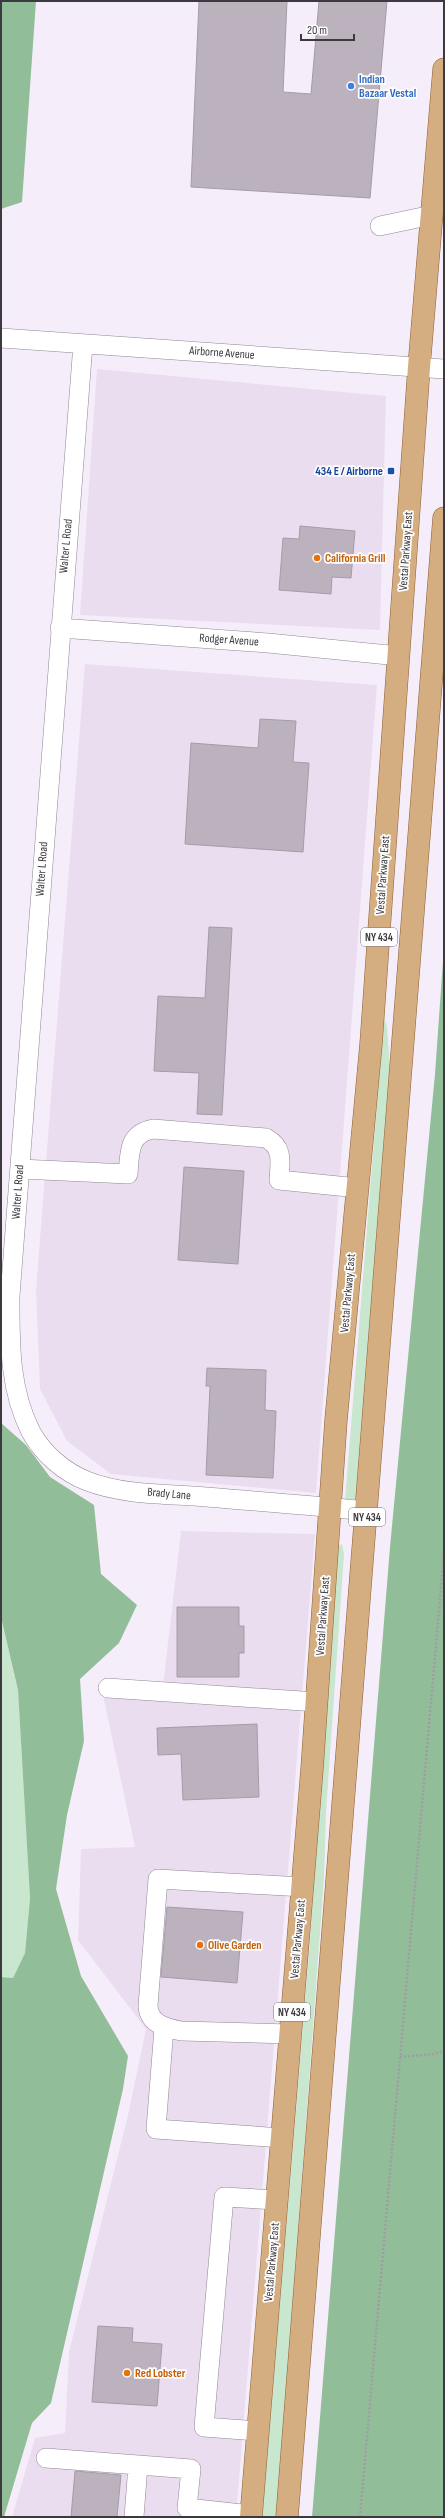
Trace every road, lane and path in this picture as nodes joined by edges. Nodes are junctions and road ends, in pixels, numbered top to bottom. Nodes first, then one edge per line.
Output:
1 (444, 69) edge
2 (432, 215) junction
3 (380, 226) dead end
4 (1, 338) edge
5 (83, 344) junction
6 (419, 367) junction
7 (444, 368) edge
8 (444, 518) edge
9 (60, 628) junction
10 (399, 656) junction
11 (20, 1169) junction
12 (358, 1188) junction
13 (9, 1393) edge
14 (330, 1507) junction
15 (367, 1511) junction
16 (444, 1553) edge
17 (108, 1688) dead end
18 (317, 1702) junction
19 (303, 1888) junction
20 (164, 2028) junction
21 (291, 2034) junction
22 (444, 2051) edge
23 (400, 2057) junction
24 (282, 2138) junction
25 (277, 2200) junction
26 (258, 2431) junction
27 (46, 2458) dead end
28 (138, 2465) junction
29 (187, 2512) edge
30 (251, 2516) edge
31 (134, 2517) edge
32 (287, 2517) edge
33 (360, 2517) edge

1 - 2 main road, Vestal Parkway East / NY 434
2 - 3 street
2 - 6 main road, Vestal Parkway East / NY 434
4 - 5 street, Airborne Avenue
5 - 6 street, Airborne Avenue
5 - 9 street, Walter L Road
6 - 7 street, Airborne Avenue
6 - 10 main road, Vestal Parkway East / NY 434
8 - 15 main road, NY 434
9 - 10 street, Rodger Avenue
9 - 11 street, Walter L Road
10 - 12 main road, Vestal Parkway East / NY 434
11 - 12 street
11 - 13 street, Walter L Road
12 - 14 main road, Vestal Parkway East / NY 434
13 - 14 street, Brady Lane
14 - 15 street, Brady Lane
14 - 18 main road, Vestal Parkway East / NY 434
15 - 32 main road, NY 434
16 - 23 path
17 - 18 street
18 - 19 main road, Vestal Parkway East / NY 434
19 - 20 street
19 - 21 main road, Vestal Parkway East / NY 434
20 - 21 street
20 - 24 street
21 - 24 main road, Vestal Parkway East / NY 434
22 - 23 path
23 - 33 path
24 - 25 main road, Vestal Parkway East / NY 434
25 - 26 main road, Vestal Parkway East / NY 434
25 - 26 street
26 - 30 main road, Vestal Parkway East / NY 434
27 - 28 street
28 - 29 street
28 - 31 street
29 - 30 street

